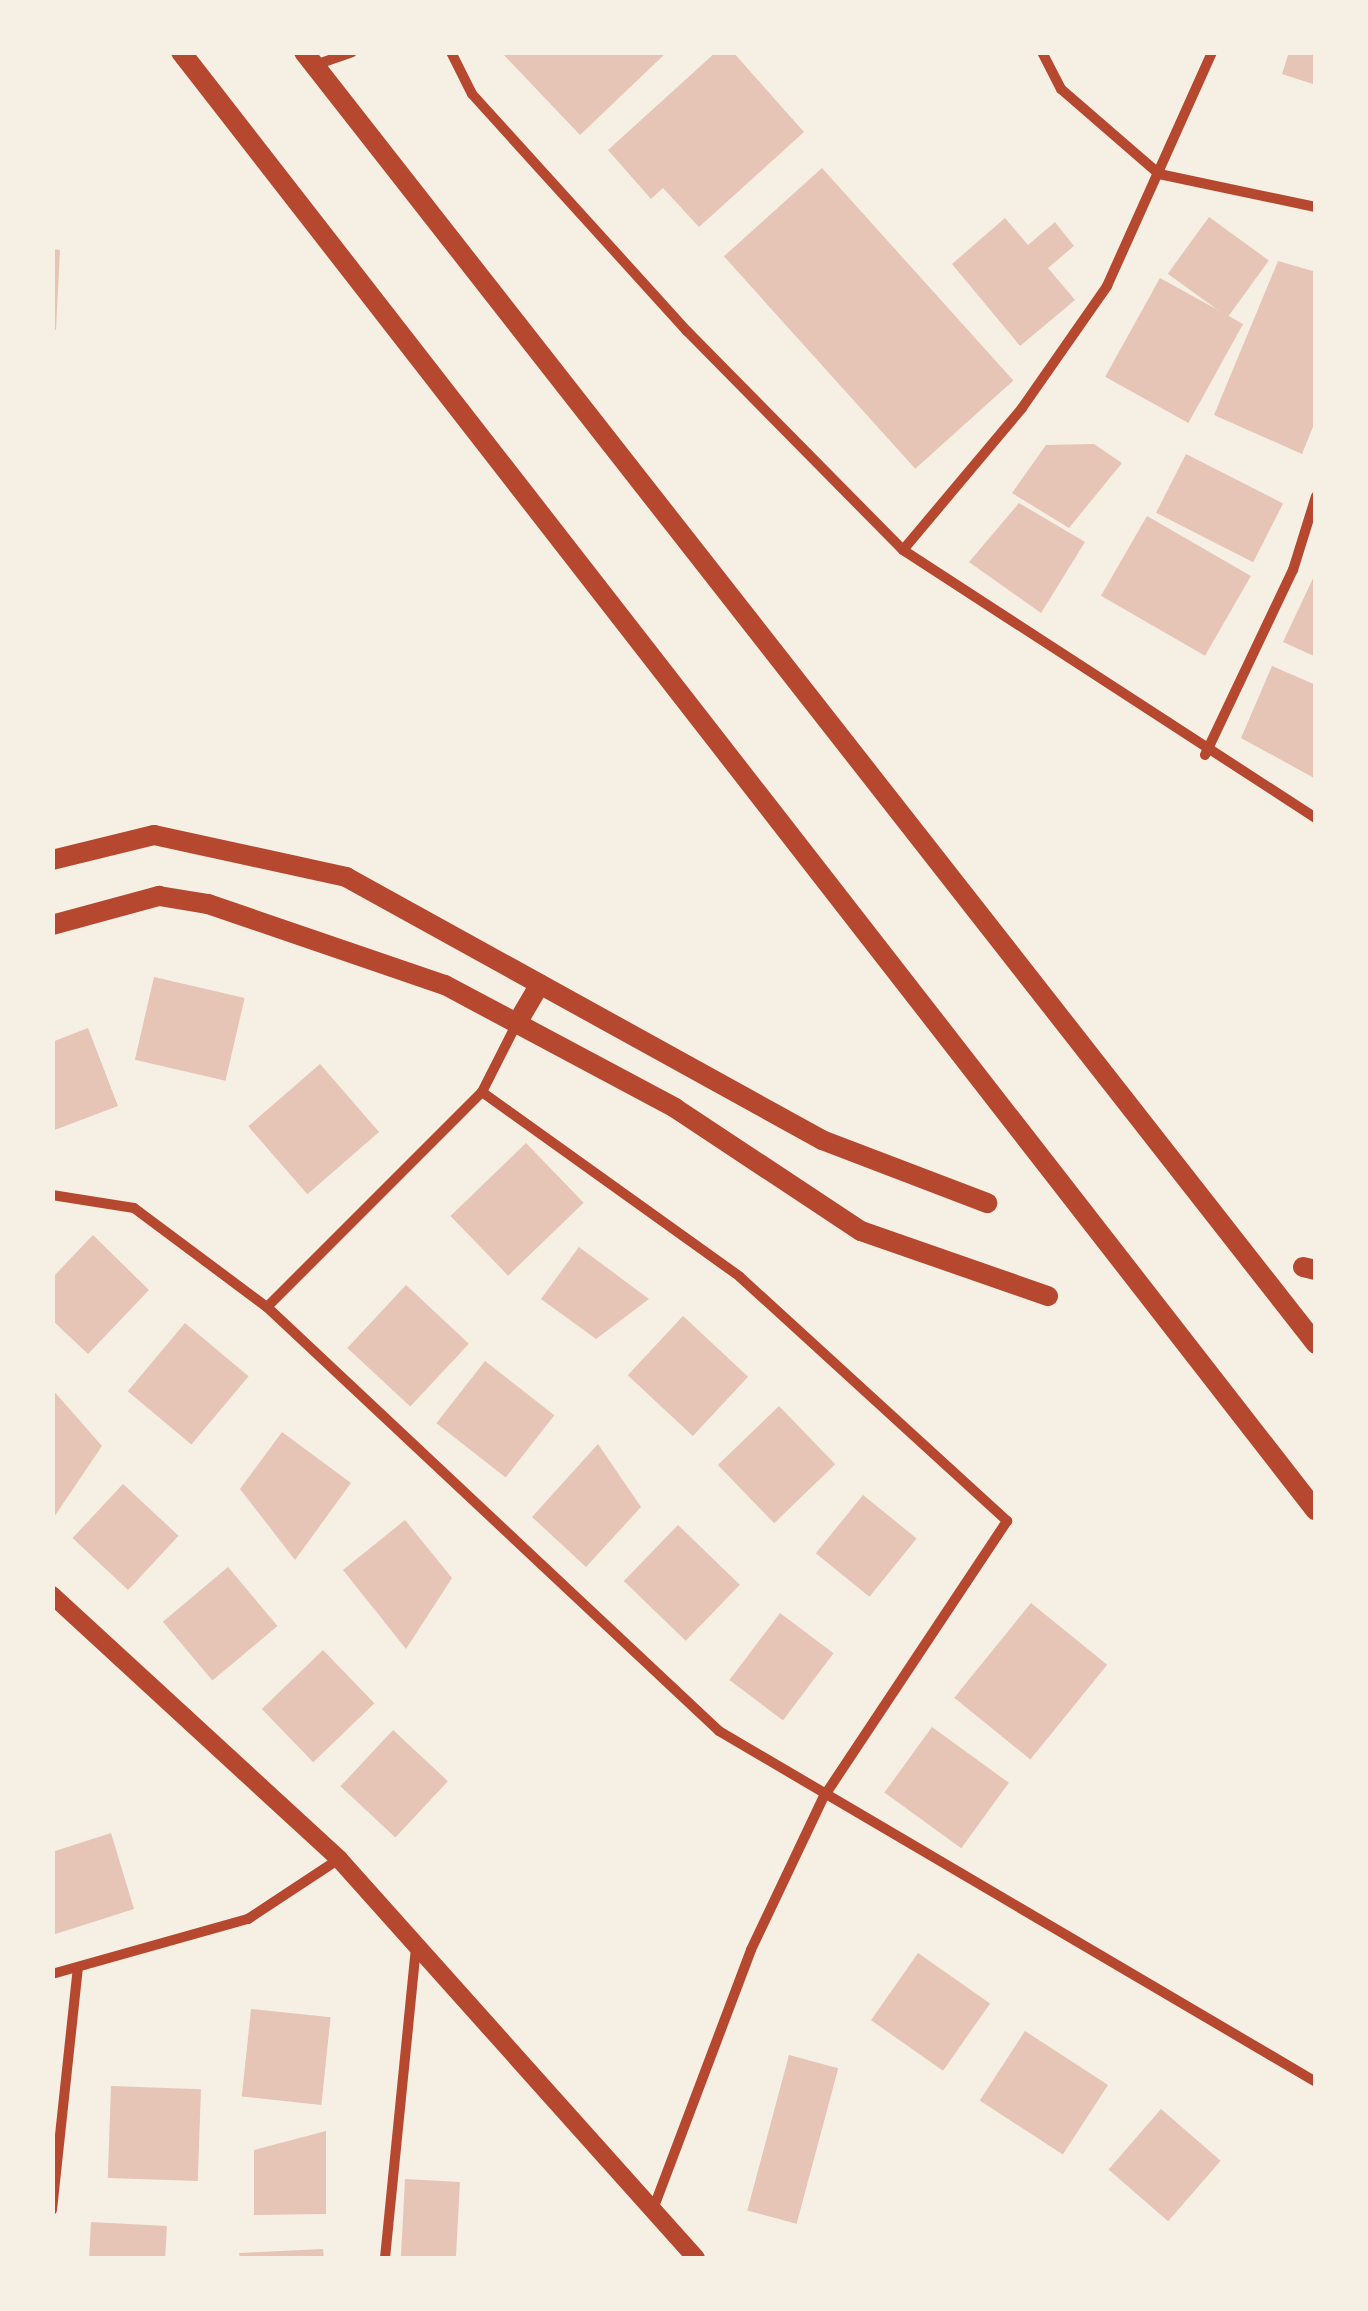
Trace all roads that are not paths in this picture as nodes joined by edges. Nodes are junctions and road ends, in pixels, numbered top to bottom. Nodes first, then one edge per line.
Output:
1 (181, 52) edge
2 (352, 52) edge
3 (451, 52) edge
4 (1042, 52) edge
5 (1212, 52) edge
6 (309, 59) edge
7 (1159, 174) junction
8 (1316, 208) edge
9 (1316, 496) edge
10 (903, 550) junction
11 (1205, 755) junction
12 (1316, 818) edge
13 (52, 860) edge
14 (52, 924) edge
15 (540, 984) junction
16 (517, 1024) junction
17 (482, 1092) junction
18 (52, 1195) edge
19 (987, 1203) dead end
20 (1048, 1296) dead end
21 (266, 1308) junction
22 (1316, 1344) edge
23 (1316, 1511) edge
24 (52, 1595) edge
25 (824, 1796) junction
26 (339, 1859) junction
27 (417, 1944) junction
28 (78, 1967) junction
29 (52, 1974) edge
30 (1316, 2082) edge
31 (654, 2207) junction
32 (52, 2210) edge
33 (385, 2258) edge
34 (696, 2258) edge

1 - 23 main road
2 - 6 street
3 - 10 street
4 - 7 street
5 - 7 street
6 - 22 main road
7 - 8 street
7 - 10 street
9 - 11 street
10 - 11 street
11 - 12 street
13 - 15 main road
14 - 16 main road
15 - 16 main road
15 - 19 main road
16 - 17 street
16 - 20 main road
17 - 21 street
17 - 25 street
18 - 21 street
21 - 25 street
24 - 26 street
25 - 30 street
25 - 31 street
26 - 27 street
26 - 28 street
27 - 31 street
27 - 33 street
28 - 29 street
28 - 32 street
31 - 34 street

